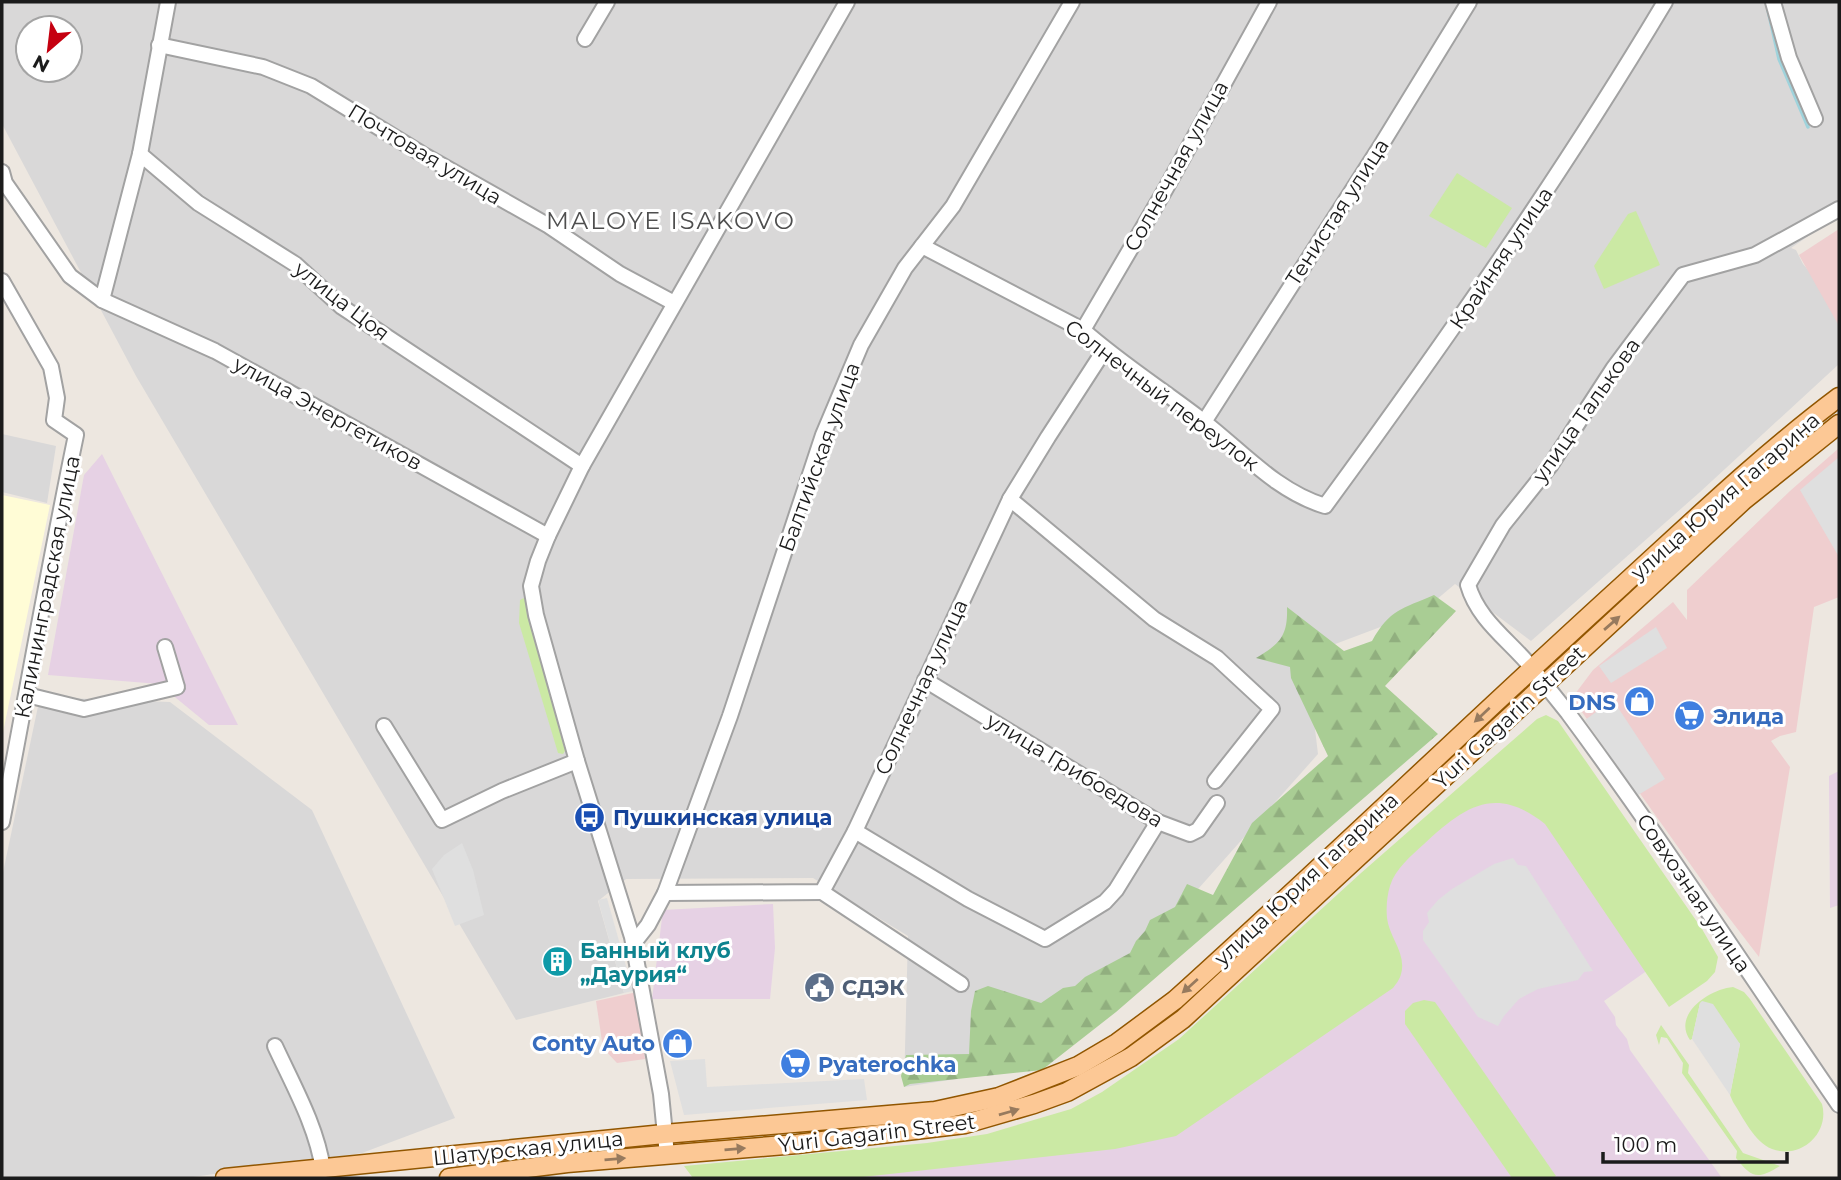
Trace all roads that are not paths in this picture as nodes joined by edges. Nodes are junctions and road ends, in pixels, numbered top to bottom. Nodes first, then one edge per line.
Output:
1 (168, 2) edge
2 (607, 2) edge
3 (848, 2) edge
4 (1072, 2) edge
5 (1269, 2) edge
6 (1469, 2) edge
7 (1665, 2) edge
8 (1773, 2) edge
9 (585, 39) dead end
10 (159, 45) junction
11 (1815, 119) dead end
12 (140, 154) junction
13 (2, 172) edge
14 (1839, 209) edge
15 (922, 246) junction
16 (2, 281) edge
17 (102, 300) junction
18 (674, 303) junction
19 (1083, 330) junction
20 (1105, 349) junction
21 (1839, 397) edge
22 (1203, 422) junction
23 (1839, 424) edge
24 (582, 466) junction
25 (1010, 499) junction
26 (1325, 506) joint
27 (548, 536) junction
28 (165, 647) dead end
29 (1532, 668) junction
30 (925, 680) junction
31 (1543, 685) junction
32 (27, 695) junction
33 (384, 726) dead end
34 (577, 761) junction
35 (1215, 781) dead end
36 (1217, 803) dead end
37 (2, 821) edge
38 (1158, 822) junction
39 (855, 831) junction
40 (822, 892) junction
41 (665, 893) junction
42 (633, 944) junction
43 (961, 984) dead end
44 (275, 1046) dead end
45 (1839, 1105) edge
46 (664, 1133) junction
47 (667, 1155) junction
48 (323, 1170) junction
49 (225, 1178) edge
50 (232, 1178) edge
51 (449, 1178) edge

1 - 10 street
2 - 9 street
3 - 18 street
4 - 15 street, Балтийская улица
5 - 19 street, Солнечная улица
6 - 22 street, Тенистая улица
7 - 26 street, Крайняя улица
8 - 11 street
10 - 12 street
10 - 18 street, Почтовая улица
12 - 17 street
12 - 24 street, улица Цоя
13 - 17 street, улица Энергетиков
14 - 29 street, улица Талькова
15 - 19 street, Солнечный переулок
15 - 41 street, Балтийская улица
16 - 32 street, Калининградская улица
17 - 27 street, улица Энергетиков
18 - 24 street
19 - 20 street, Солнечный переулок
20 - 22 street, Солнечный переулок
20 - 25 street, Солнечная улица
21 - 29 main road, улица Юрия Гагарина
22 - 26 street, Солнечный переулок
31 -> 23 main road, Yuri Gagarin Street
24 - 27 street
25 - 30 street, Солнечная улица
25 - 35 street
27 - 34 street
28 - 32 street
29 - 31 street, улица Талькова
29 -> 46 main road, улица Юрия Гагарина
30 - 38 street, улица Грибоедова
30 - 39 street, Солнечная улица
31 - 45 street, Совхозная улица
47 -> 31 main road, Yuri Gagarin Street
32 - 37 street, Калининградская улица
33 - 34 street
34 - 42 street
36 - 38 street, улица Грибоедова
38 - 39 street
39 - 40 street, Солнечная улица
40 - 41 street
40 - 43 street
41 - 42 street, Балтийская улица
42 - 46 street
44 - 48 street
46 - 47 street
46 - 48 main road, Шатурская улица
51 -> 47 main road, Шатурская улица
48 - 50 main road, Шатурская улица
49 - 50 main road, Шатурская улица

